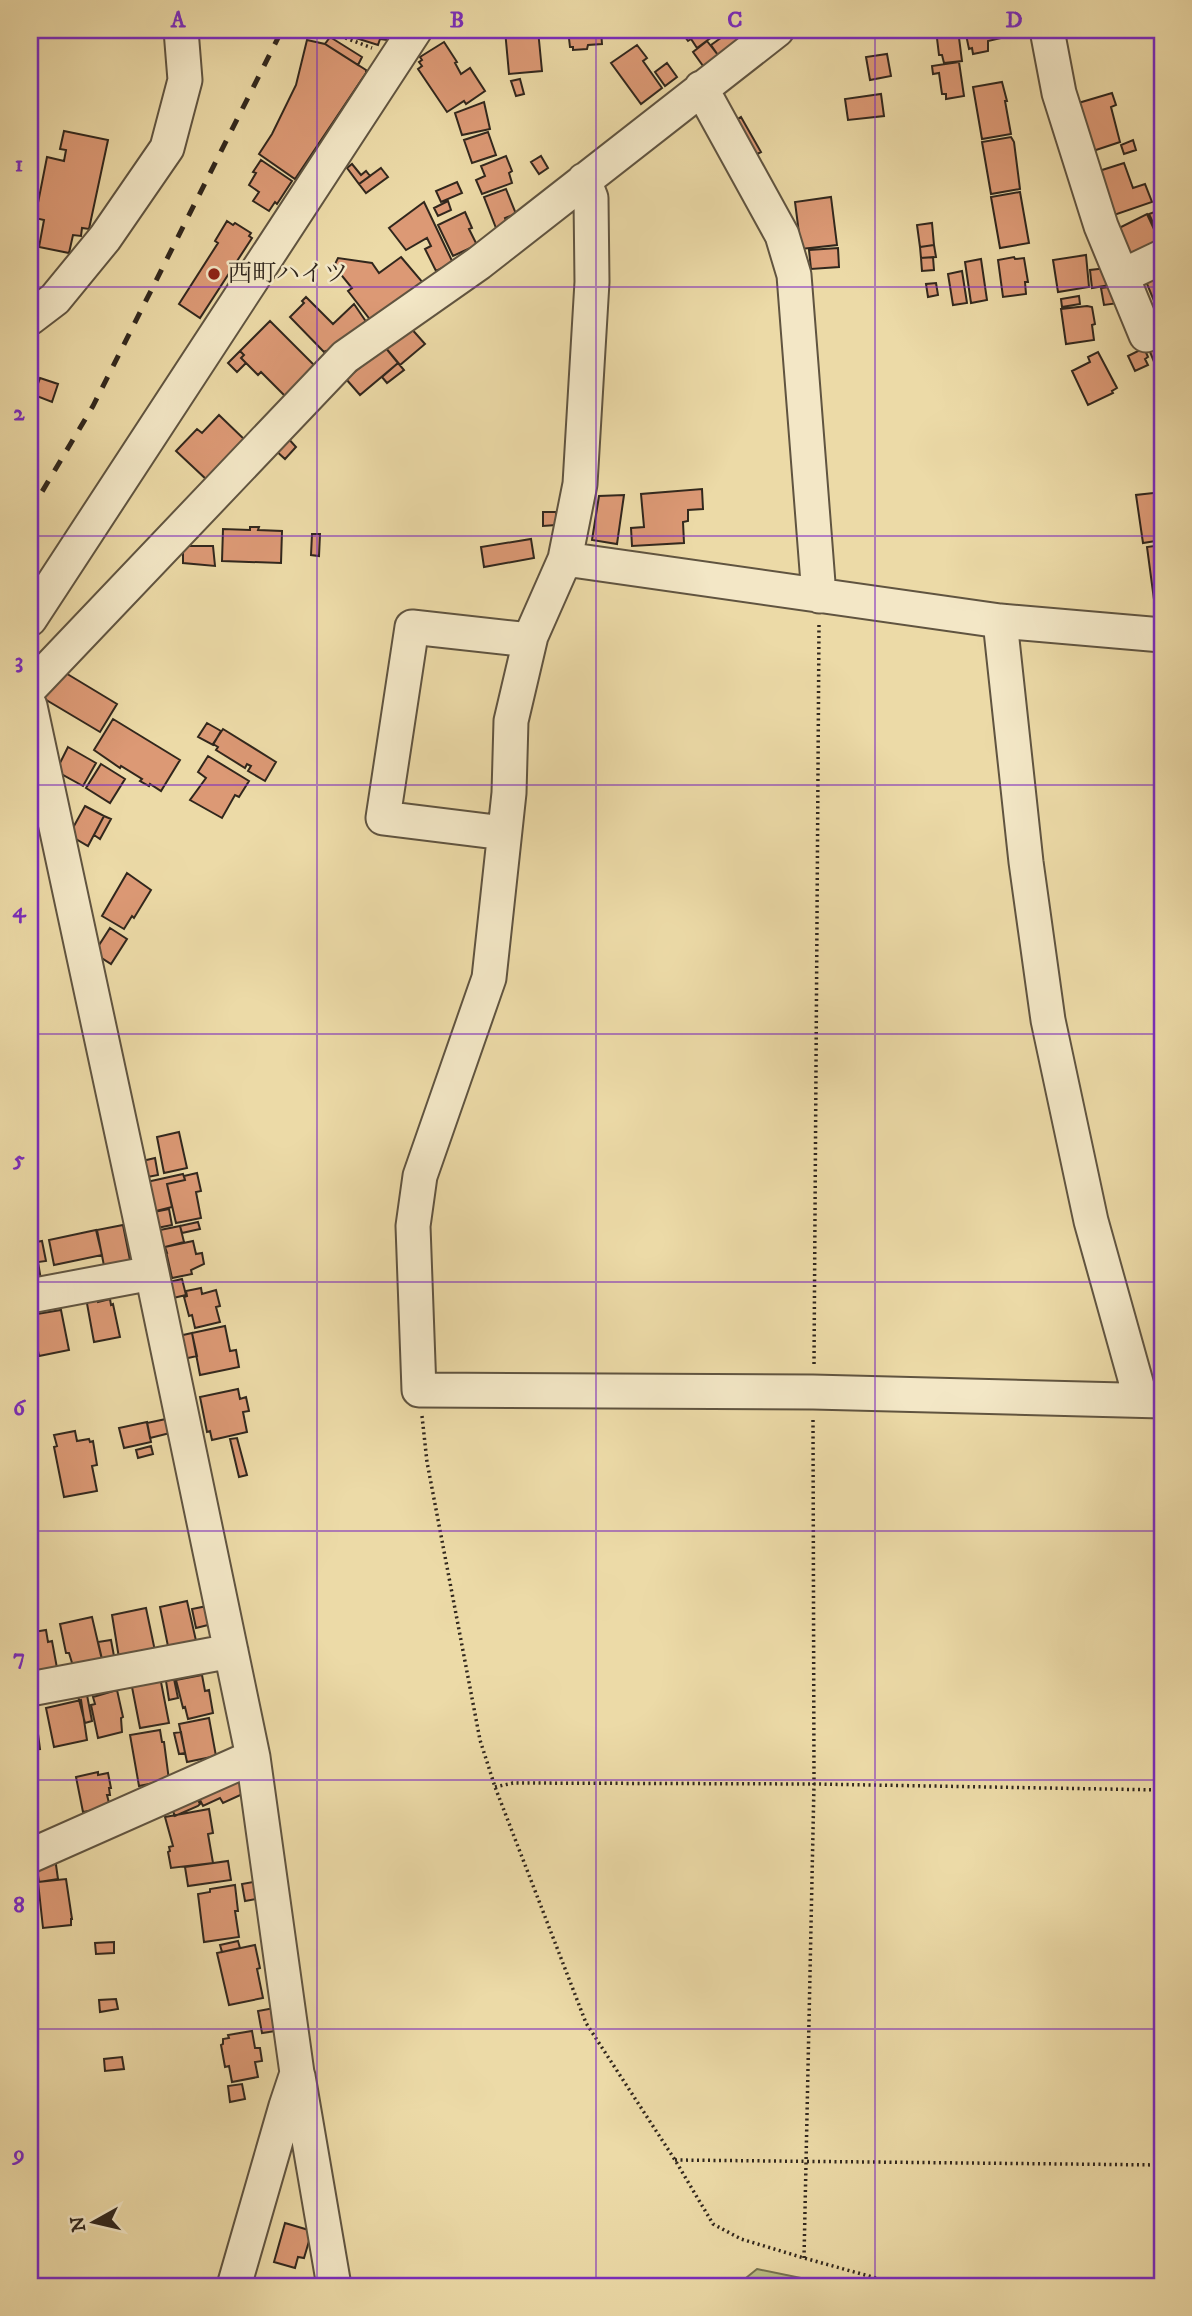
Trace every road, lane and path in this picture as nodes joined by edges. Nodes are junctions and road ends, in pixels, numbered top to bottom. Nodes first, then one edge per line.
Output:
1 (181, 30) edge
2 (308, 30) edge
3 (415, 30) edge
4 (777, 30) edge
5 (1047, 30) edge
6 (396, 57) junction
7 (701, 88) junction
8 (584, 180) junction
9 (1162, 257) edge
10 (1122, 276) junction
11 (30, 318) edge
12 (1162, 327) edge
13 (565, 559) junction
14 (819, 596) junction
15 (30, 619) edge
16 (1000, 621) junction
17 (1162, 635) edge
18 (530, 640) junction
19 (30, 688) edge
20 (30, 706) edge
21 (504, 833) junction
22 (152, 1273) junction
23 (30, 1296) edge
24 (419, 1390) junction
25 (813, 1392) junction
26 (1152, 1400) edge
27 (231, 1651) junction
28 (30, 1689) edge
29 (253, 1758) junction
30 (814, 1784) junction
31 (495, 1787) junction
32 (1162, 1790) edge
33 (30, 1856) edge
34 (297, 2073) junction
35 (675, 2160) junction
36 (808, 2161) junction
37 (1162, 2165) edge
38 (804, 2259) junction
39 (234, 2286) edge
40 (334, 2286) edge
41 (915, 2286) edge

1 - 11 street
2 - 6 path
3 - 6 street
4 - 7 street
5 - 10 street
6 - 15 street
7 - 8 street
7 - 14 street
8 - 13 street
8 - 19 street
9 - 10 street
10 - 12 street
13 - 14 street
13 - 18 street
14 - 16 street
14 - 25 path
16 - 17 street
16 - 26 street
18 - 21 street
18 - 21 street
20 - 22 street
21 - 24 street
22 - 23 street
22 - 27 street
24 - 25 street
24 - 31 path
25 - 26 street
25 - 30 path
27 - 28 street
27 - 29 street
29 - 33 street
29 - 34 street
30 - 31 path
30 - 32 path
30 - 36 path
31 - 35 path
34 - 39 street
34 - 40 street
35 - 36 path
35 - 38 path
36 - 37 path
36 - 38 path
38 - 41 path

